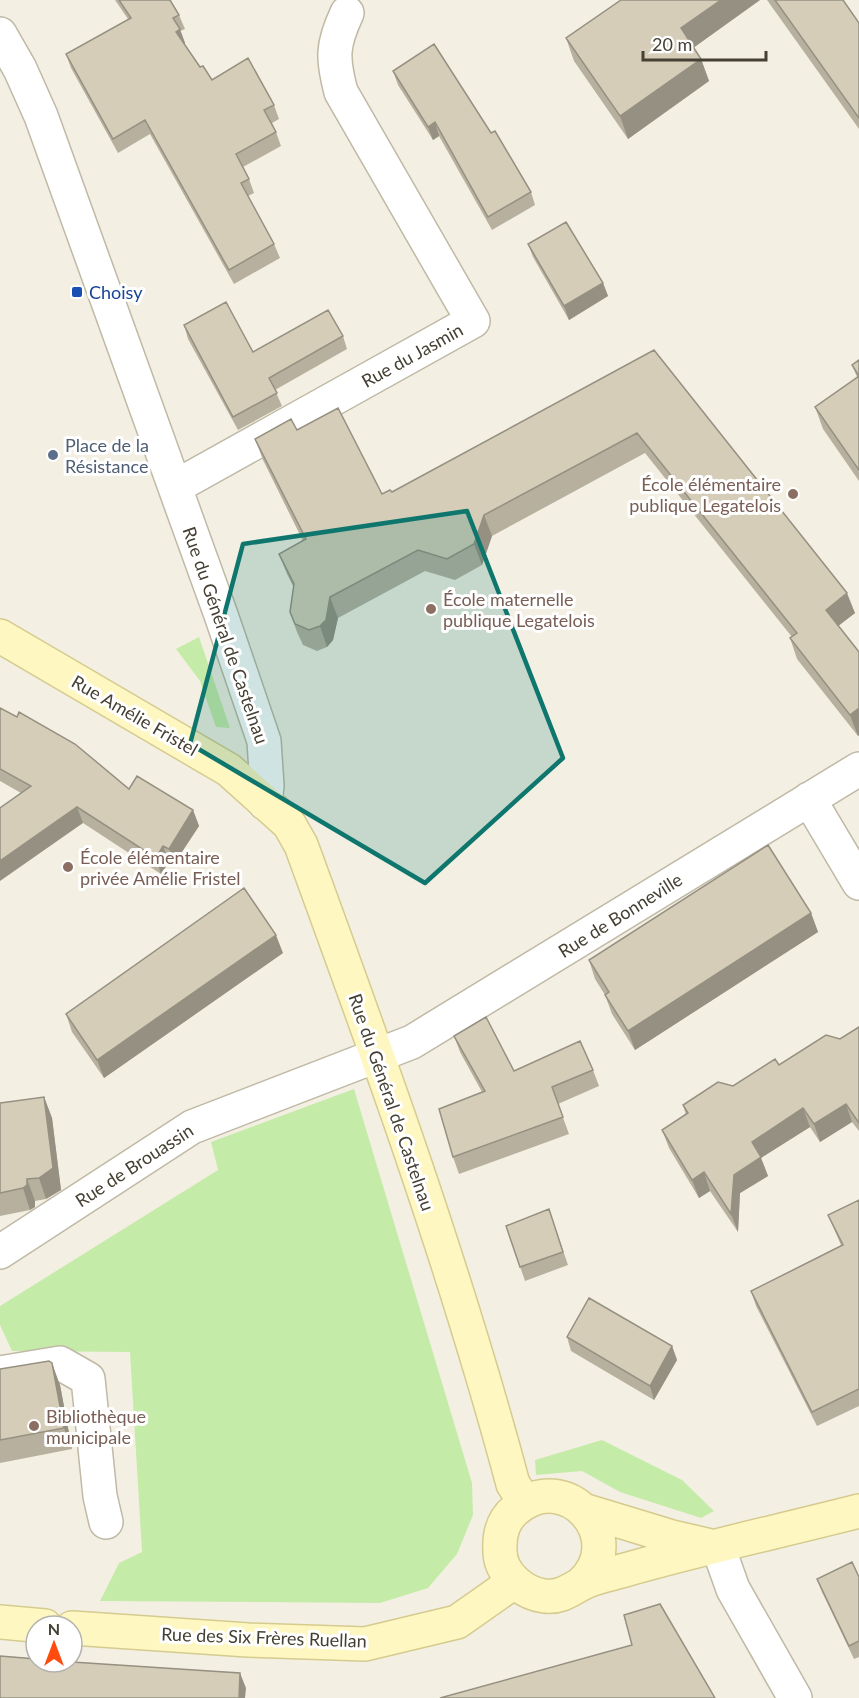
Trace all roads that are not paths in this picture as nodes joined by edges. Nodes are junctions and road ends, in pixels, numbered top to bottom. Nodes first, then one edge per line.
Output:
1 (347, 13) dead end
2 (0, 34) edge
3 (10, 66) edge
4 (175, 487) junction
5 (0, 636) edge
6 (859, 769) edge
7 (809, 799) junction
8 (265, 802) junction
9 (859, 884) edge
10 (377, 1056) junction
11 (0, 1252) edge
12 (0, 1373) edge
13 (525, 1502) junction
14 (583, 1510) junction
15 (859, 1511) edge
16 (106, 1522) dead end
17 (718, 1548) junction
18 (514, 1582) junction
19 (581, 1584) junction
20 (0, 1622) edge
21 (24, 1624) edge
22 (84, 1629) edge
23 (795, 1698) edge

1 - 4 street, Rue du Jasmin
2 - 3 street, Rue du Général de Castelnau
3 - 4 street, Rue du Général de Castelnau
4 - 8 street, Rue du Général de Castelnau
5 - 8 main road, Rue Amélie Fristel
6 - 7 street, Rue de Bonneville
7 - 9 street
7 - 10 street, Rue de Bonneville
8 - 10 main road, Rue du Général de Castelnau
10 - 11 street, Rue de Brouassin
10 - 13 main road, Rue du Général de Castelnau
12 - 16 street
13 - 14 main road
13 - 18 main road
14 - 17 main road
14 - 19 main road
15 - 17 main road
17 - 19 main road
17 - 23 street
18 - 19 main road
18 - 22 main road, Rue des Six Frères Ruellan
20 - 21 main road

